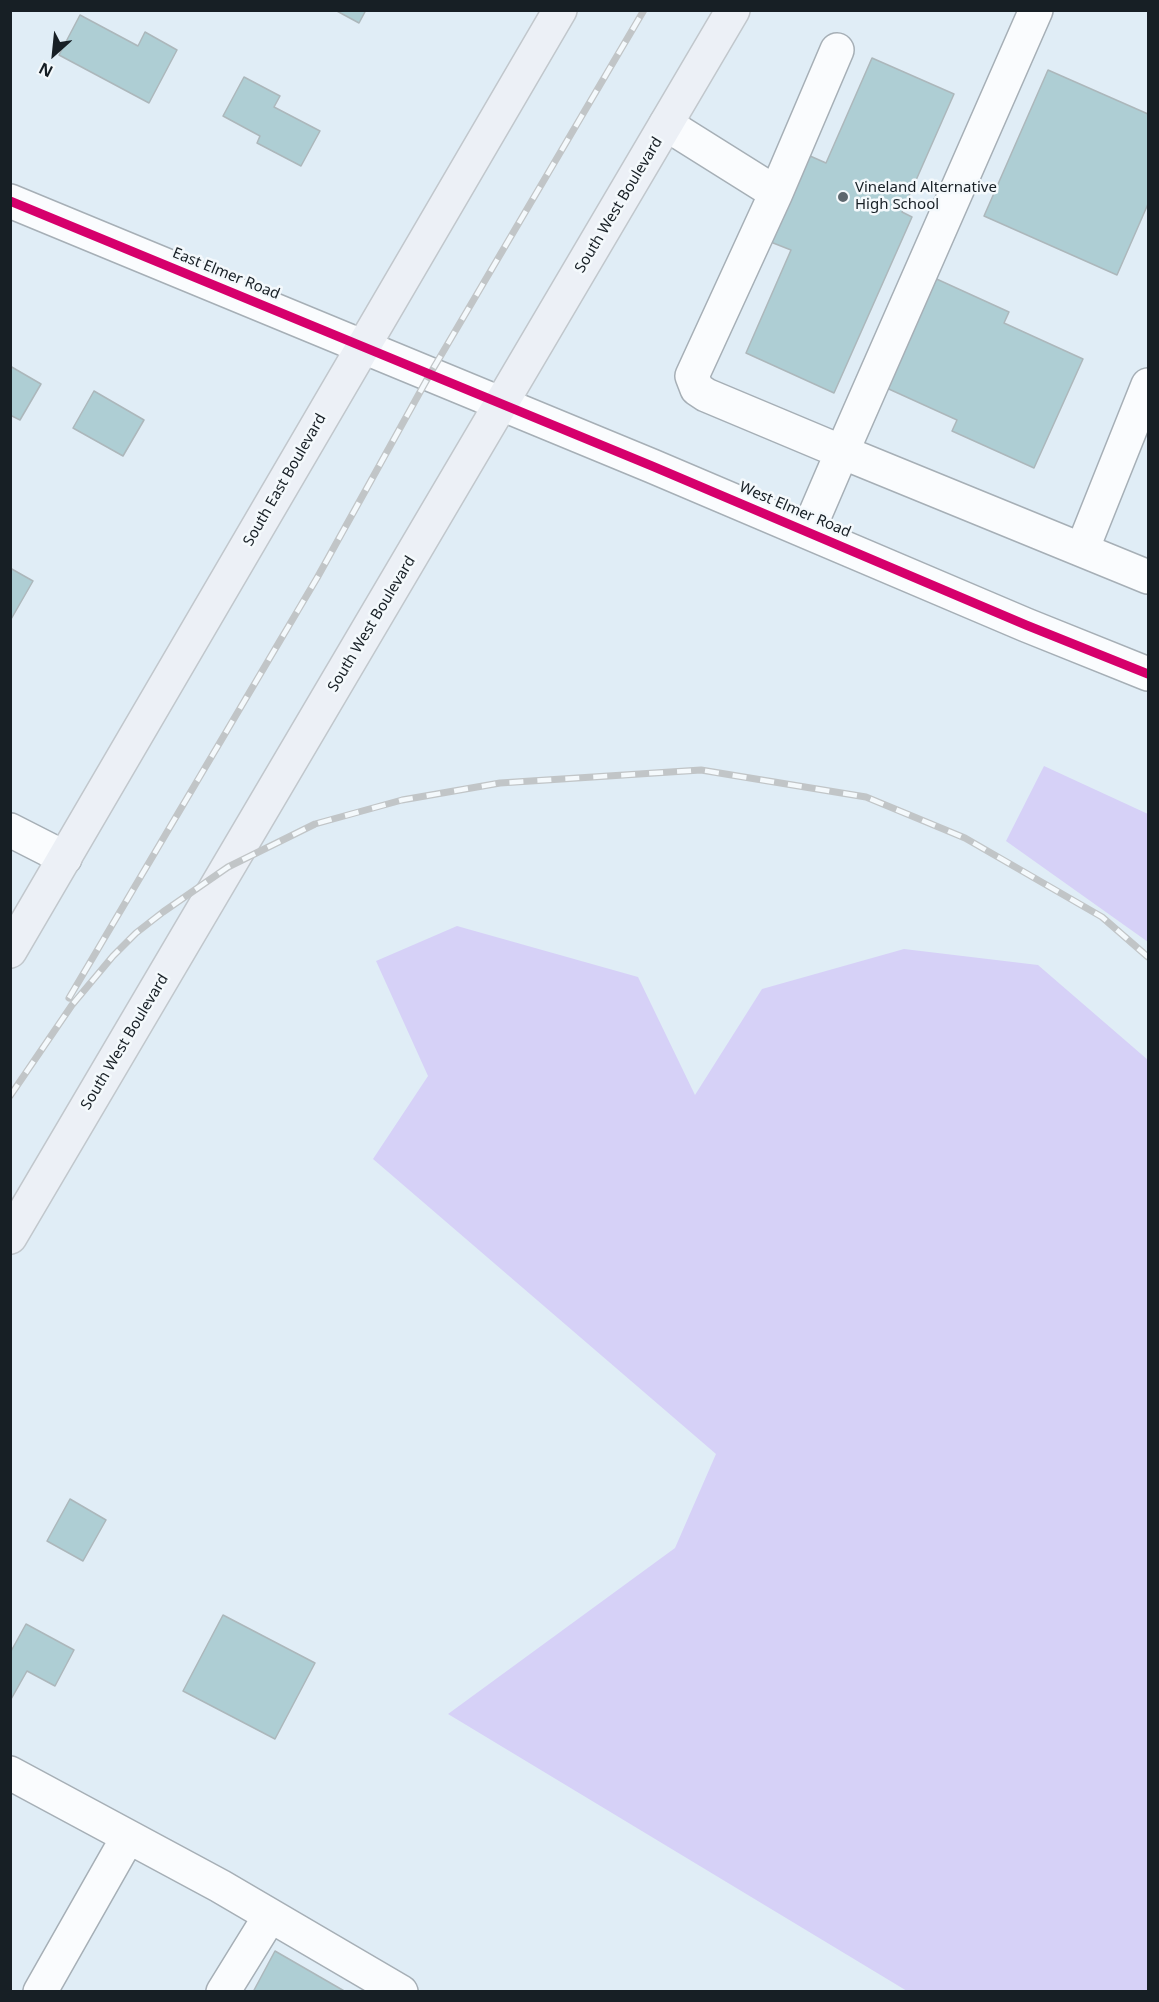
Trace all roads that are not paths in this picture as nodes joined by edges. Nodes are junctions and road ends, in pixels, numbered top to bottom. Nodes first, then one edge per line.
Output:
1 (560, 10) edge
2 (733, 10) edge
3 (1036, 10) edge
4 (837, 50) dead end
5 (666, 124) junction
6 (776, 193) junction
7 (10, 201) edge
8 (363, 346) junction
9 (430, 374) joint
10 (1149, 385) edge
11 (501, 404) junction
12 (842, 452) junction
13 (808, 531) junction
14 (1082, 550) junction
15 (1149, 577) edge
16 (1149, 674) edge
17 (10, 830) edge
18 (65, 858) junction
19 (10, 951) edge
20 (10, 1237) edge
21 (10, 1773) edge
22 (128, 1837) junction
23 (270, 1916) junction
24 (40, 1992) edge
25 (223, 1992) edge
26 (401, 1992) edge

1 - 8 main road, South East Boulevard
2 - 5 main road, South West Boulevard
3 - 12 street
4 - 6 street
5 - 6 street
5 - 11 main road, South West Boulevard
6 - 12 street
7 - 8 street, East Elmer Road
8 - 9 street, East Elmer Road
8 - 18 main road, South East Boulevard
9 - 11 street, West Elmer Road
10 - 14 street
11 - 13 street, West Elmer Road
11 - 20 main road, South West Boulevard
12 - 13 street
12 - 14 street
13 - 16 street, West Elmer Road
14 - 15 street
17 - 18 street
18 - 19 main road, South East Boulevard
21 - 22 street
22 - 23 street
22 - 24 street
23 - 25 street
23 - 26 street

